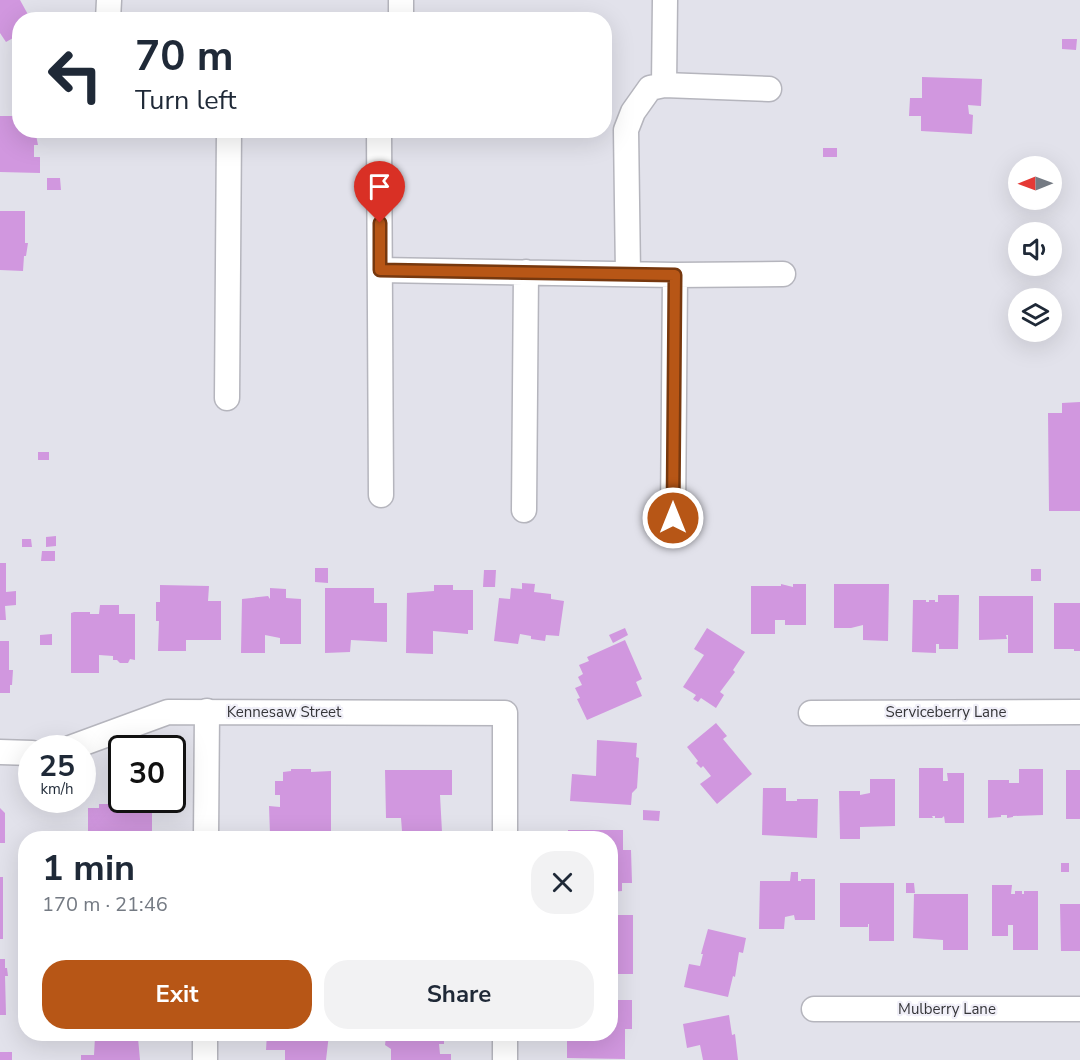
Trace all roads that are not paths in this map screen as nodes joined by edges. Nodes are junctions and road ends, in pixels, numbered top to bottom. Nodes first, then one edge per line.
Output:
1 (665, 0) edge
2 (664, 85) junction
3 (769, 89) dead end
4 (229, 138) edge
5 (379, 138) edge
6 (380, 270) junction
7 (526, 272) junction
8 (628, 274) junction
9 (783, 274) dead end
10 (675, 275) junction
11 (227, 398) dead end
12 (381, 495) dead end
13 (524, 510) dead end
14 (673, 518) dead end
15 (207, 711) junction
16 (1080, 712) edge
17 (811, 713) dead end
18 (96, 738) edge
19 (0, 752) edge
20 (18, 753) edge
21 (206, 831) edge
22 (505, 831) edge
23 (814, 1009) dead end
24 (1080, 1010) edge
25 (205, 1041) edge
26 (505, 1041) edge
27 (205, 1060) edge
28 (505, 1060) edge

1 - 2 street
2 - 3 street
2 - 8 street
4 - 11 street
5 - 6 street
6 - 7 street
6 - 12 street
7 - 8 street
7 - 13 street
8 - 10 street
9 - 10 street
10 - 14 street
15 - 18 street, Kennesaw Street
15 - 21 street
15 - 22 street, Kennesaw Street
16 - 17 street, Serviceberry Lane
19 - 20 street
23 - 24 street, Mulberry Lane
25 - 27 street
26 - 28 street

